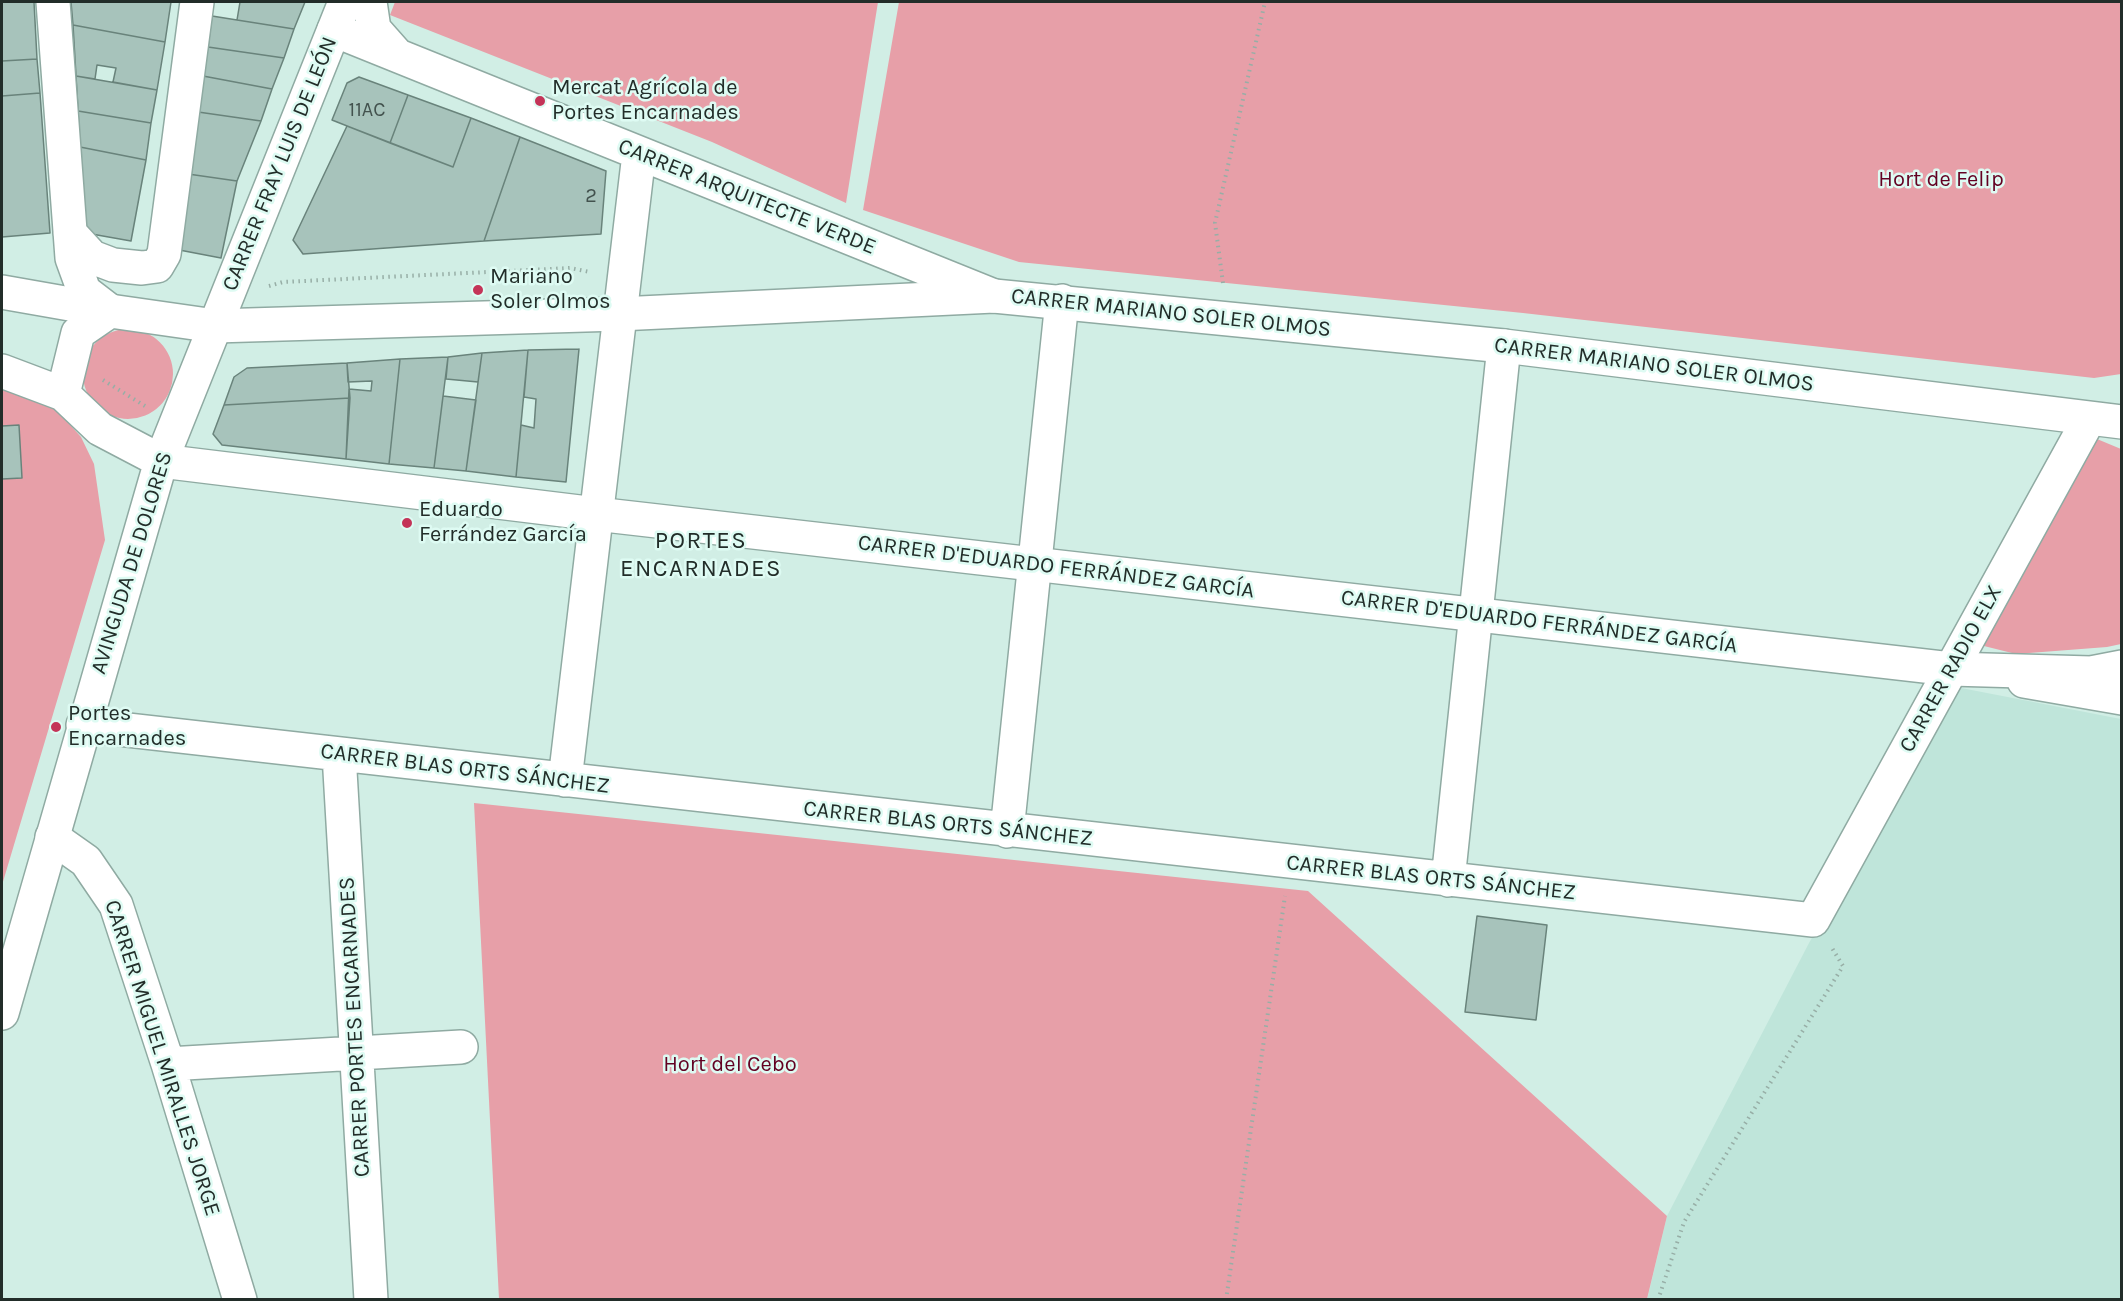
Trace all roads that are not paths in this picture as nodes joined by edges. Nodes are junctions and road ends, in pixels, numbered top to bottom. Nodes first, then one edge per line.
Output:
1 (53, 2) edge
2 (197, 2) edge
3 (370, 2) edge
4 (339, 16) edge
5 (399, 56) junction
6 (639, 154) junction
7 (70, 233) junction
8 (2, 292) edge
9 (994, 296) junction
10 (1062, 301) junction
11 (110, 311) junction
12 (619, 314) junction
13 (215, 326) junction
14 (1504, 346) junction
15 (2, 372) edge
16 (63, 394) junction
17 (2089, 419) junction
18 (2121, 422) edge
19 (161, 461) junction
20 (596, 514) junction
21 (1035, 564) junction
22 (1476, 615) junction
23 (2121, 667) edge
24 (1951, 669) junction
25 (2121, 698) edge
26 (83, 725) junction
27 (339, 754) junction
28 (565, 780) junction
29 (1007, 831) junction
30 (52, 837) junction
31 (1448, 879) junction
32 (1813, 920) joint
33 (2, 1012) edge
34 (461, 1047) dead end
35 (356, 1053) junction
36 (168, 1064) junction
37 (240, 1299) edge
38 (371, 1299) edge

1 - 7 street
2 - 7 street
3 - 5 street
4 - 5 street, CARRER ARQUITECTE VERDE
4 - 13 street, CARRER FRAY LUIS DE LEÓN
5 - 6 street, CARRER ARQUITECTE VERDE
6 - 9 street, CARRER ARQUITECTE VERDE
6 - 12 street
7 - 11 street
8 - 11 street, CARRER MARIANO SOLER OLMOS
9 - 10 street, CARRER MARIANO SOLER OLMOS
9 - 12 street, CARRER MARIANO SOLER OLMOS
10 - 14 street, CARRER MARIANO SOLER OLMOS
10 - 21 street
11 - 13 street, CARRER MARIANO SOLER OLMOS
11 - 16 street
12 - 13 street, CARRER MARIANO SOLER OLMOS
12 - 20 street
13 - 19 street, AVINGUDA DE DOLORES
14 - 17 street, CARRER MARIANO SOLER OLMOS
14 - 22 street
15 - 16 street
16 - 19 street
17 - 18 street, CARRER MARIANO SOLER OLMOS
17 - 24 street, CARRER RADIO ELX
19 - 20 street, CARRER D'EDUARDO FERRÁNDEZ GARCÍA
19 - 26 street, AVINGUDA DE DOLORES
20 - 21 street, CARRER D'EDUARDO FERRÁNDEZ GARCÍA
20 - 28 street
21 - 22 street, CARRER D'EDUARDO FERRÁNDEZ GARCÍA
21 - 29 street
22 - 24 street, CARRER D'EDUARDO FERRÁNDEZ GARCÍA
22 - 31 street
23 - 24 street, CARRER D'EDUARDO FERRÁNDEZ GARCÍA
24 - 25 street, CARRER D'EDUARDO FERRÁNDEZ GARCÍA
24 - 32 street, CARRER RADIO ELX
26 - 27 street, CARRER BLAS ORTS SÁNCHEZ
26 - 30 street, AVINGUDA DE DOLORES
27 - 28 street, CARRER BLAS ORTS SÁNCHEZ
27 - 35 street, CARRER PORTES ENCARNADES
28 - 29 street, CARRER BLAS ORTS SÁNCHEZ
29 - 31 street, CARRER BLAS ORTS SÁNCHEZ
30 - 33 street, AVINGUDA DE DOLORES
30 - 36 street, CARRER MIGUEL MIRALLES JORGE
31 - 32 street, CARRER BLAS ORTS SÁNCHEZ
34 - 35 street
35 - 36 street
35 - 38 street, CARRER PORTES ENCARNADES
36 - 37 street, CARRER MIGUEL MIRALLES JORGE

